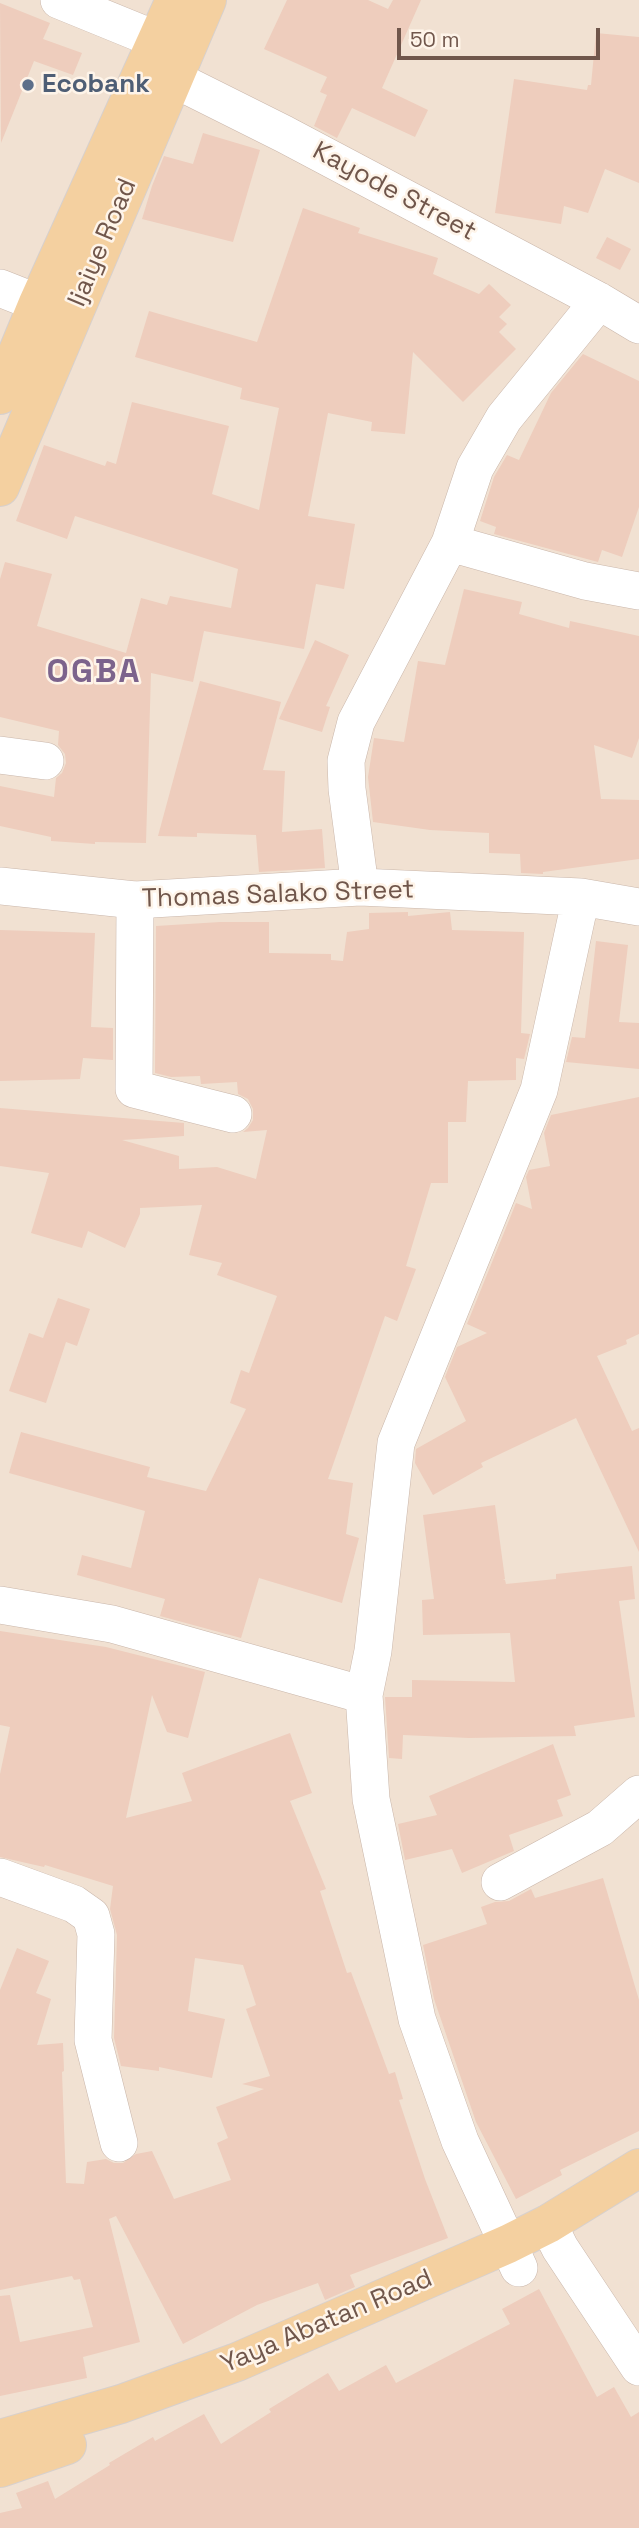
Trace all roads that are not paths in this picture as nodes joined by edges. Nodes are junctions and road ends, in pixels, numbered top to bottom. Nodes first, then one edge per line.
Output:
1 (59, 0) edge
2 (175, 0) edge
3 (207, 0) edge
4 (165, 59) junction
5 (0, 288) edge
6 (599, 300) junction
7 (38, 303) junction
8 (639, 324) edge
9 (0, 395) edge
10 (0, 487) edge
11 (450, 543) junction
12 (639, 591) edge
13 (0, 755) edge
14 (45, 761) dead end
15 (0, 886) edge
16 (360, 887) junction
17 (581, 897) junction
18 (135, 900) junction
19 (639, 907) edge
20 (233, 1114) dead end
21 (0, 1605) edge
22 (364, 1695) junction
23 (639, 1794) edge
24 (0, 1877) edge
25 (500, 1882) dead end
26 (118, 2143) dead end
27 (639, 2168) edge
28 (639, 2199) edge
29 (554, 2236) junction
30 (514, 2256) junction
31 (637, 2359) edge
32 (0, 2439) edge
33 (0, 2468) edge

1 - 4 street, Kayode Street
2 - 4 main road, Ijaiye Road
3 - 4 main road, Ijaiye Road
4 - 6 street, Kayode Street
4 - 7 main road, Ijaiye Road
4 - 10 main road, Ijaiye Road
5 - 7 street
6 - 8 street, Kayode Street
6 - 11 street
7 - 9 main road, Ijaiye Road
11 - 12 street
11 - 16 street
13 - 14 street
15 - 18 street, Thomas Salako Street
16 - 17 street, Thomas Salako Street
16 - 18 street, Thomas Salako Street
17 - 19 street, Thomas Salako Street
17 - 22 street
18 - 20 street
21 - 22 street
22 - 30 street
23 - 25 street
24 - 26 street
27 - 29 main road, Yaya Abatan Road
28 - 29 main road, Yaya Abatan Road
29 - 30 main road, Yaya Abatan Road
29 - 31 street
30 - 32 main road, Yaya Abatan Road
30 - 33 main road, Yaya Abatan Road

